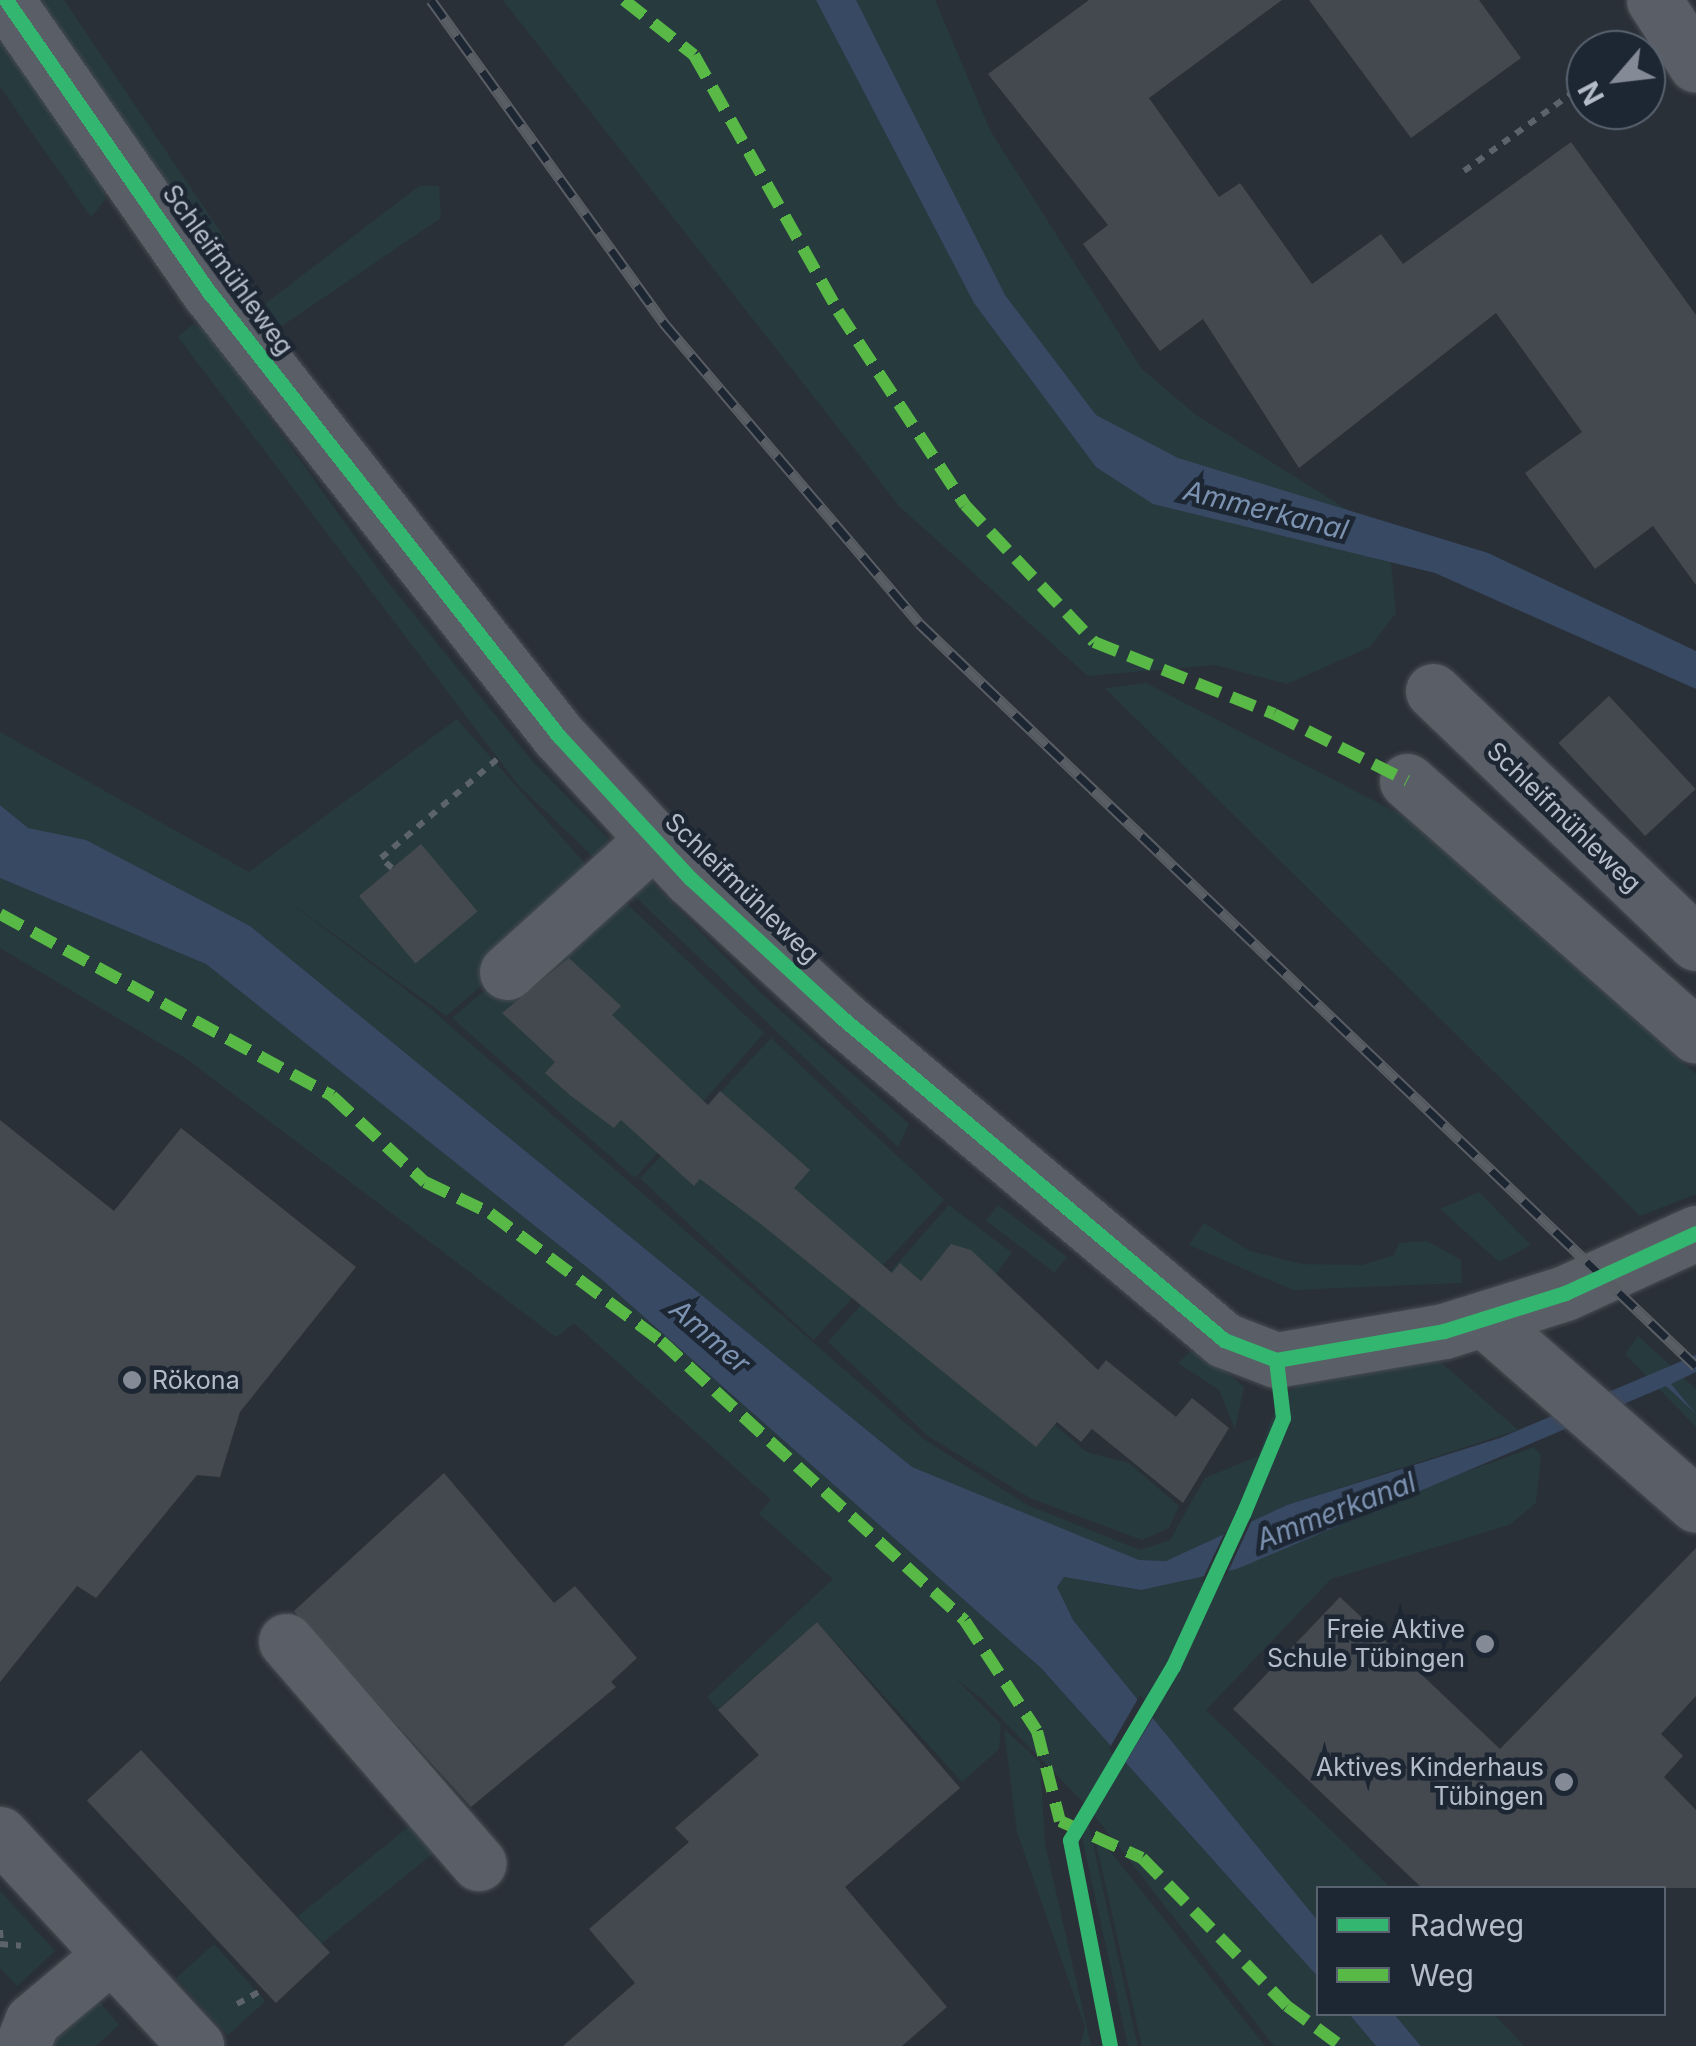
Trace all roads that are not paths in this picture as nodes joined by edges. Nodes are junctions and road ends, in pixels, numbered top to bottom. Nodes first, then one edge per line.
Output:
1 (6, 0) edge
2 (1654, 0) edge
3 (1696, 65) edge
4 (1433, 691) dead end
5 (1407, 781) dead end
6 (654, 839) junction
7 (1696, 943) edge
8 (507, 972) dead end
9 (1696, 1036) edge
10 (1696, 1233) edge
11 (1486, 1321) junction
12 (1696, 1505) edge
13 (286, 1641) dead end
14 (0, 1834) edge
15 (478, 1863) dead end
16 (112, 1955) junction
17 (0, 2024) edge
18 (20, 2046) edge
19 (196, 2046) edge

1 - 6 street, Schleifmühleweg
2 - 3 street
4 - 7 street, Schleifmühleweg
5 - 9 street
6 - 8 street
6 - 11 street, Schleifmühleweg
10 - 11 street, Schleifmühleweg
11 - 12 street
13 - 15 street
14 - 16 street
16 - 18 street
16 - 19 street
17 - 18 street

